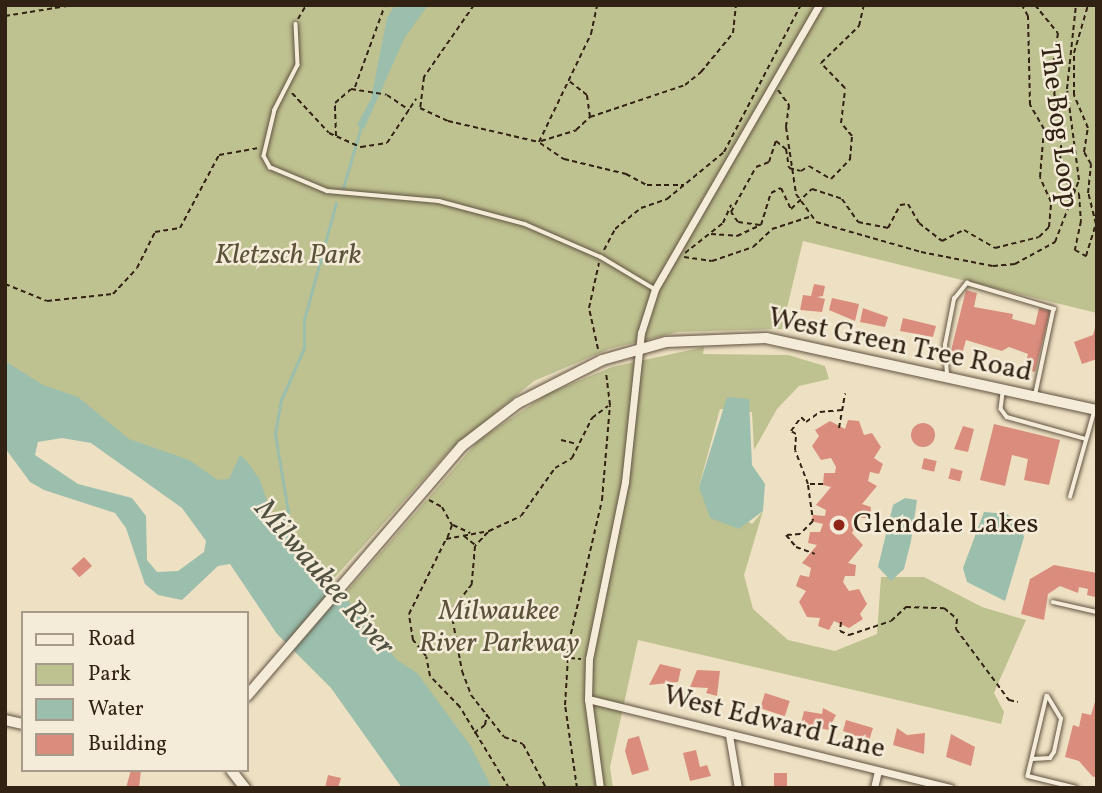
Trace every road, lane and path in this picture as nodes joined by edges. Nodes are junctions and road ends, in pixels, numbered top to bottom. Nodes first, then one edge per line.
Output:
1 (73, 5) edge
2 (306, 5) edge
3 (385, 5) edge
4 (474, 5) edge
5 (597, 5) edge
6 (736, 5) edge
7 (801, 5) edge
8 (819, 5) edge
9 (864, 5) edge
10 (1022, 5) edge
11 (1034, 5) edge
12 (1076, 5) edge
13 (1088, 5) edge
14 (5, 16) edge
15 (296, 23) joint
16 (568, 79) junction
17 (355, 88) junction
18 (775, 88) junction
19 (286, 89) junction
20 (417, 99) junction
21 (410, 111) junction
22 (590, 117) junction
23 (336, 137) junction
24 (539, 142) junction
25 (265, 150) junction
26 (794, 170) junction
27 (684, 185) junction
28 (1075, 188) junction
29 (733, 202) junction
30 (800, 203) junction
31 (810, 217) junction
32 (761, 225) junction
33 (711, 234) junction
34 (603, 251) dead end
35 (677, 253) junction
36 (599, 262) dead end
37 (5, 284) edge
38 (655, 289) junction
39 (637, 350) junction
40 (599, 351) dead end
41 (605, 370) dead end
42 (947, 377) junction
43 (1003, 391) junction
44 (845, 394) dead end
45 (1035, 398) junction
46 (610, 405) junction
47 (845, 410) junction
48 (1096, 410) edge
49 (839, 428) dead end
50 (1086, 439) junction
51 (561, 440) dead end
52 (579, 444) junction
53 (807, 484) junction
54 (823, 484) dead end
55 (1070, 497) dead end
56 (426, 498) dead end
57 (452, 525) junction
58 (489, 531) junction
59 (470, 534) junction
60 (461, 535) junction
61 (446, 539) junction
62 (475, 546) junction
63 (815, 554) dead end
64 (1053, 602) dead end
65 (1097, 612) edge
66 (841, 622) dead end
67 (568, 658) junction
68 (589, 660) junction
69 (248, 694) edge
70 (588, 699) junction
71 (1018, 702) dead end
72 (487, 713) junction
73 (474, 733) junction
74 (729, 735) junction
75 (1032, 759) junction
76 (878, 771) junction
77 (233, 772) edge
78 (1054, 782) junction
79 (245, 788) edge
80 (509, 788) edge
81 (546, 788) edge
82 (577, 788) edge
83 (600, 788) edge
84 (738, 788) edge
85 (874, 788) edge
86 (950, 788) edge
87 (1052, 788) edge
88 (1077, 788) edge

1 - 14 path
2 - 15 path
3 - 17 path
4 - 20 path
5 - 16 path
6 - 22 path
7 - 27 path
8 - 18 street
9 - 26 path
10 - 30 path, The Bog Loop
11 - 28 path, The Bog Loop
12 - 28 path
13 - 28 path, The Bog Loop
15 - 19 lane
16 - 22 path
16 - 24 path
17 - 21 path
17 - 23 path
18 - 26 path
18 - 35 street
19 - 23 path
19 - 25 lane
20 - 21 path
20 - 24 path
21 - 23 path
22 - 24 path
24 - 27 path
25 - 37 path
25 - 38 lane
26 - 29 path
26 - 30 path
27 - 34 path
28 - 31 path
29 - 32 path
29 - 33 path
30 - 31 path
30 - 32 path
31 - 35 path
32 - 33 path
33 - 35 path
35 - 38 street
36 - 40 path
38 - 39 street
39 - 42 street, West Green Tree Road
39 - 68 street
39 - 69 street, West Green Tree Road
41 - 46 path
42 - 43 street, West Green Tree Road
42 - 45 lane
43 - 45 street, West Green Tree Road
43 - 50 lane
44 - 47 path
45 - 48 street, West Green Tree Road
46 - 52 path
46 - 67 path
47 - 49 path
47 - 53 path
48 - 50 lane
50 - 55 lane
51 - 52 path
52 - 58 path
53 - 54 path
53 - 63 path
56 - 57 path
57 - 59 path
57 - 61 path
58 - 59 path
58 - 62 path
59 - 60 path
60 - 61 path
60 - 62 path
61 - 73 path
62 - 72 path
64 - 65 lane
66 - 71 path
67 - 68 path
67 - 82 path
68 - 70 street
70 - 74 street, West Edward Lane
70 - 83 street
72 - 73 path
72 - 81 path
73 - 80 path
74 - 76 street, West Edward Lane
74 - 84 street
75 - 75 lane
75 - 78 lane
76 - 85 street
76 - 86 street, West Edward Lane
77 - 79 street
78 - 87 lane
78 - 88 lane

